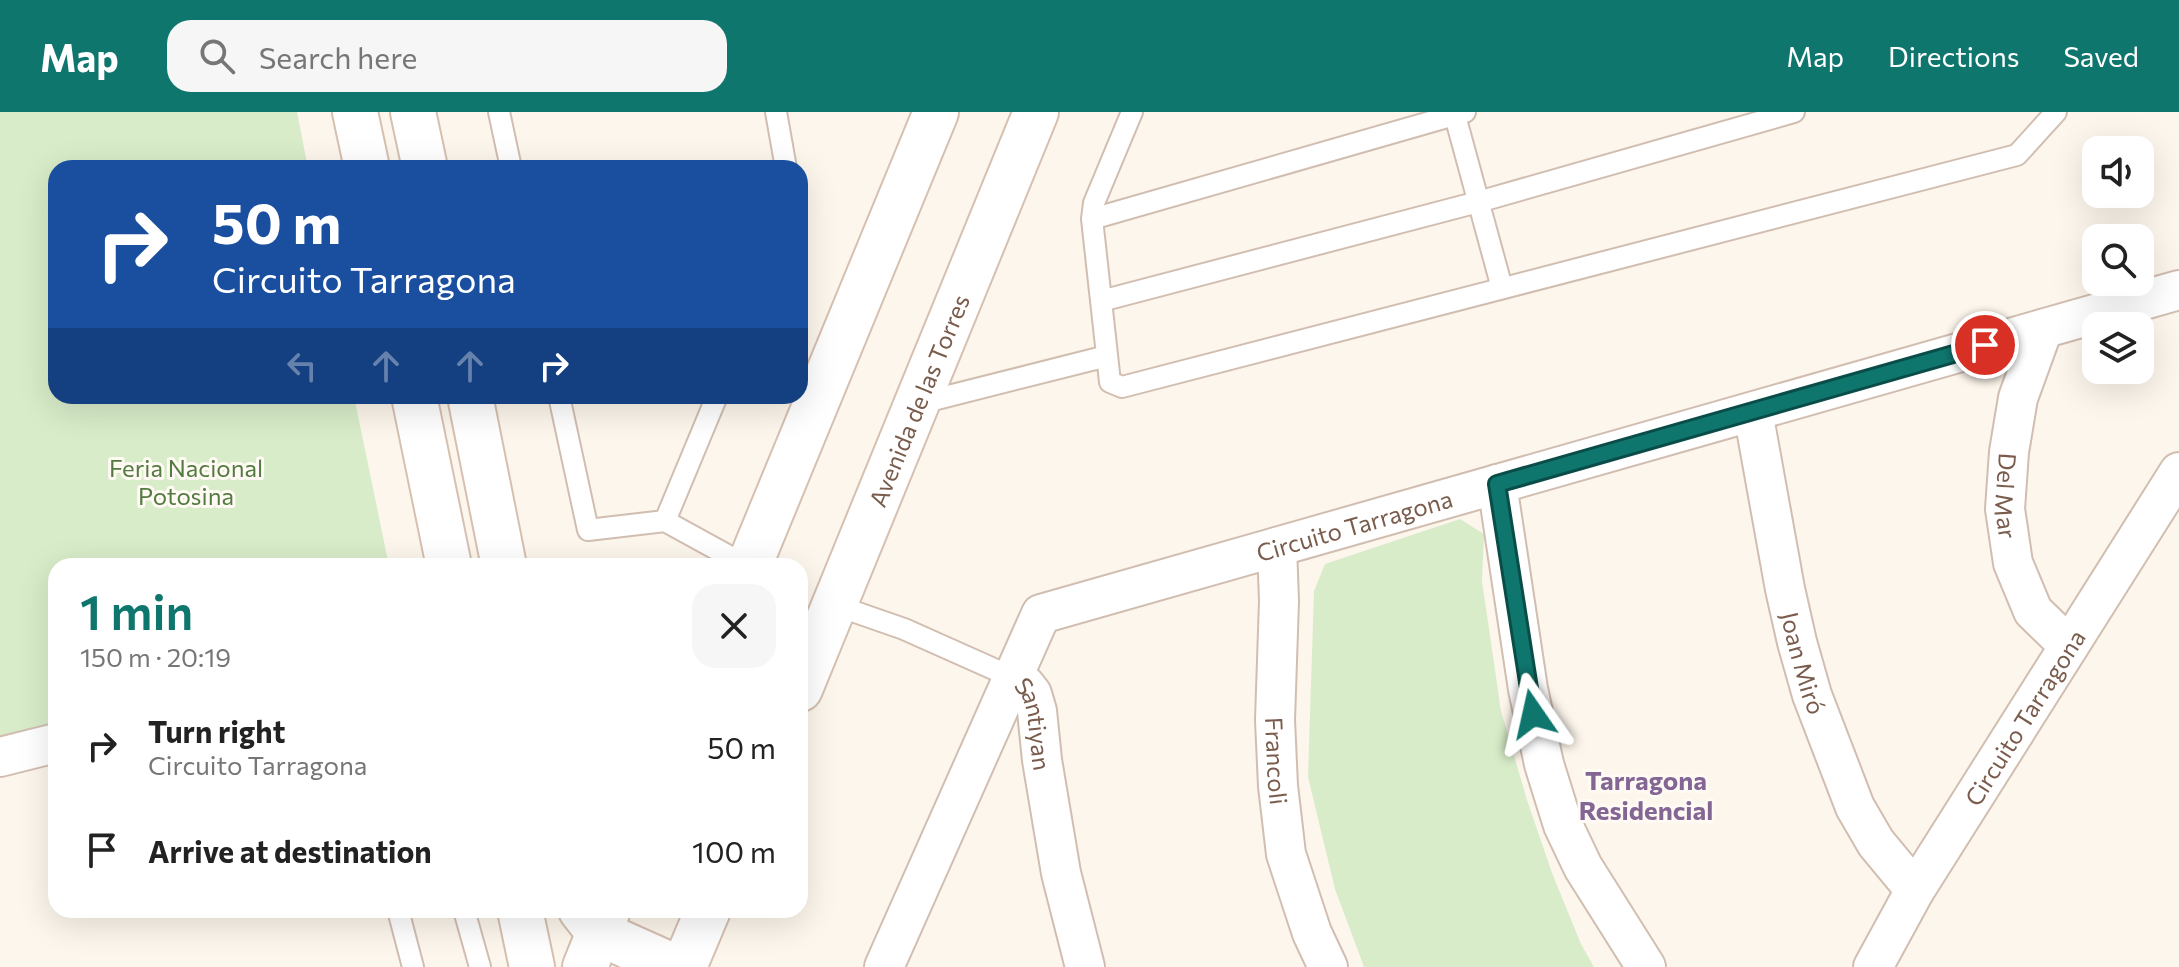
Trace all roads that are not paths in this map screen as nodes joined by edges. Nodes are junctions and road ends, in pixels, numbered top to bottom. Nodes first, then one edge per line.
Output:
1 (355, 112) edge
2 (413, 112) edge
3 (499, 112) edge
4 (776, 112) edge
5 (936, 112) edge
6 (1036, 112) edge
7 (1132, 112) edge
8 (1794, 112) edge
9 (2056, 112) edge
10 (1458, 113) edge
11 (365, 160) edge
12 (423, 160) edge
13 (509, 160) edge
14 (785, 160) edge
15 (1478, 202) junction
16 (1092, 219) junction
17 (1502, 288) junction
18 (2179, 290) edge
19 (1101, 301) junction
20 (2043, 329) junction
21 (1107, 356) junction
22 (416, 404) edge
23 (472, 404) edge
24 (561, 404) edge
25 (714, 404) edge
26 (917, 404) junction
27 (1753, 412) junction
28 (2179, 472) edge
29 (1497, 484) junction
30 (665, 521) junction
31 (1277, 547) junction
32 (447, 558) edge
33 (502, 558) edge
34 (733, 558) edge
35 (751, 558) edge
36 (817, 598) edge
37 (808, 646) edge
38 (2069, 646) junction
39 (1014, 678) junction
40 (48, 745) edge
41 (0, 757) edge
42 (1915, 890) junction
43 (400, 918) edge
44 (466, 918) edge
45 (522, 918) edge
46 (705, 918) edge
47 (593, 930) edge
48 (413, 967) edge
49 (480, 967) edge
50 (532, 967) edge
51 (675, 967) edge
52 (684, 967) edge
53 (884, 967) edge
54 (1085, 967) edge
55 (1328, 967) edge
56 (1646, 967) edge
57 (1873, 967) edge

1 - 11 main road
2 - 12 main road
3 - 13 lane
4 - 14 lane
5 - 35 main road
6 - 26 main road, Avenida de las Torres
7 - 16 lane
8 - 15 lane
9 - 17 lane
10 - 15 lane
10 - 16 lane
15 - 17 lane
15 - 19 lane
16 - 19 lane
17 - 21 lane
18 - 20 street, Circuito Tarragona
19 - 21 lane
20 - 27 street, Circuito Tarragona
20 - 38 street, Del Mar
21 - 26 lane
22 - 32 main road
23 - 33 main road
24 - 30 lane
25 - 30 lane
26 - 36 main road, Avenida de las Torres
27 - 29 street, Circuito Tarragona
27 - 42 street, Joan Miró
28 - 38 street, Circuito Tarragona
29 - 31 street, Circuito Tarragona
29 - 56 street
30 - 34 lane
31 - 39 street, Circuito Tarragona
31 - 55 street, Francoli
36 - 37 main road, Avenida de las Torres
36 - 39 lane, Santiyan
38 - 42 street, Circuito Tarragona
39 - 53 street, Circuito Tarragona
39 - 54 street, Santiyan
40 - 41 street
42 - 57 street, Circuito Tarragona
43 - 48 lane
44 - 49 lane
45 - 50 main road
46 - 52 main road
47 - 51 main road

